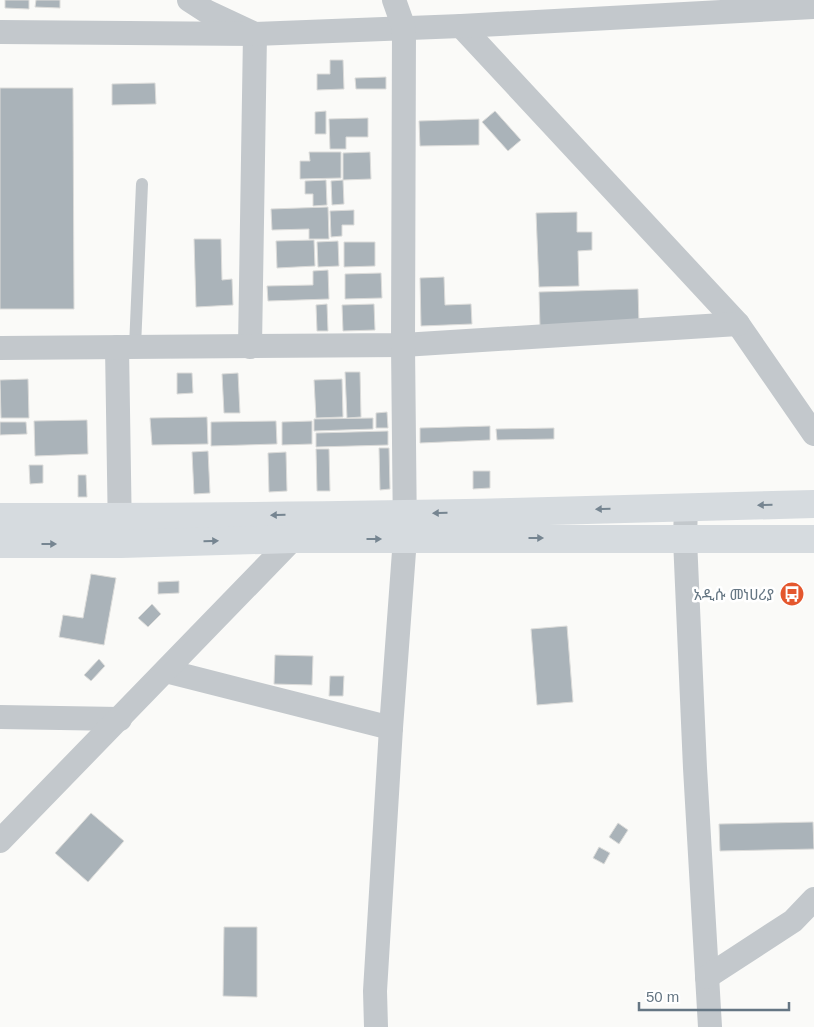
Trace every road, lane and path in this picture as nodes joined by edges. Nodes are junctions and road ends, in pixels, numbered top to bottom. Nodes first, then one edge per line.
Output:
1 (189, 0) edge
2 (394, 0) edge
3 (814, 7) edge
4 (461, 26) junction
5 (404, 28) junction
6 (0, 32) edge
7 (255, 34) junction
8 (142, 184) dead end
9 (738, 324) junction
10 (403, 345) junction
11 (250, 346) junction
12 (126, 347) junction
13 (0, 348) edge
14 (814, 434) edge
15 (814, 504) edge
16 (686, 506) junction
17 (0, 517) edge
18 (405, 526) junction
19 (120, 530) junction
20 (685, 538) junction
21 (293, 539) junction
22 (814, 539) edge
23 (0, 544) edge
24 (166, 671) junction
25 (0, 717) edge
26 (120, 719) junction
27 (391, 728) junction
28 (0, 842) edge
29 (814, 899) edge
30 (707, 977) junction
31 (376, 1027) edge
32 (710, 1027) edge

1 - 7 street
2 - 5 street
3 - 4 street
4 - 5 street
4 - 9 street
5 - 7 street
5 - 10 street
6 - 7 street
7 - 11 street
8 - 12 lane
9 - 10 street
9 - 14 street
10 - 11 street
10 - 18 street
11 - 12 street
12 - 13 street
12 - 19 street
15 -> 16 main road
16 -> 18 main road
16 - 20 street
17 - 19 main road
18 -> 19 main road
18 -> 20 main road
21 -> 18 main road
18 - 27 street
19 -> 21 main road
23 -> 19 main road
20 - 22 main road
20 - 30 street
21 - 24 street
24 - 26 street
24 - 27 street
25 - 26 street
26 - 28 street
27 - 31 street
29 - 30 street
30 - 32 street

